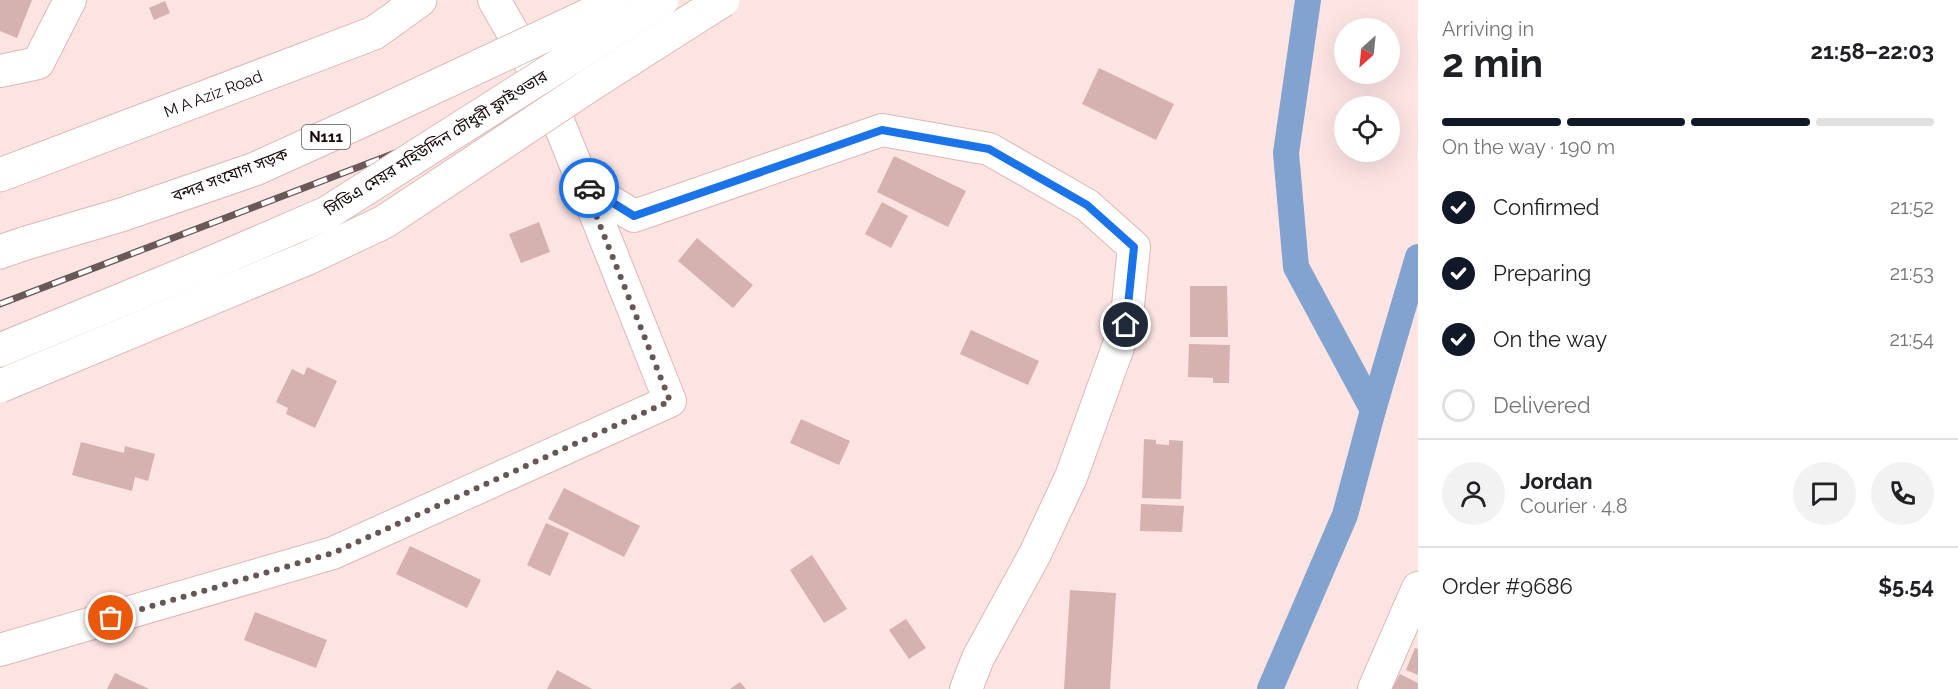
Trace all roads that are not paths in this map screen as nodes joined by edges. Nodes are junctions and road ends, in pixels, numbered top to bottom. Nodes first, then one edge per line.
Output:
1 (70, 0) edge
2 (420, 0) edge
3 (494, 0) edge
4 (614, 0) edge
5 (662, 0) edge
6 (723, 0) edge
7 (0, 71) edge
8 (0, 175) edge
9 (584, 185) junction
10 (13, 248) edge
11 (0, 350) edge
12 (0, 386) edge
13 (1418, 588) edge
14 (0, 650) edge
15 (966, 689) edge
16 (1374, 689) edge

1 - 7 street
2 - 8 main road, M A Aziz Road
3 - 9 street
4 - 10 main road, বন্দর সংযোগ সড়ক / N111, bridge
5 - 11 main road, সিডিএ মেয়র মহিউদ্দিন চৌধুরী ফ্লাইওভার, bridge
6 - 12 main road, bridge
9 - 14 street
9 - 15 street
13 - 16 street

